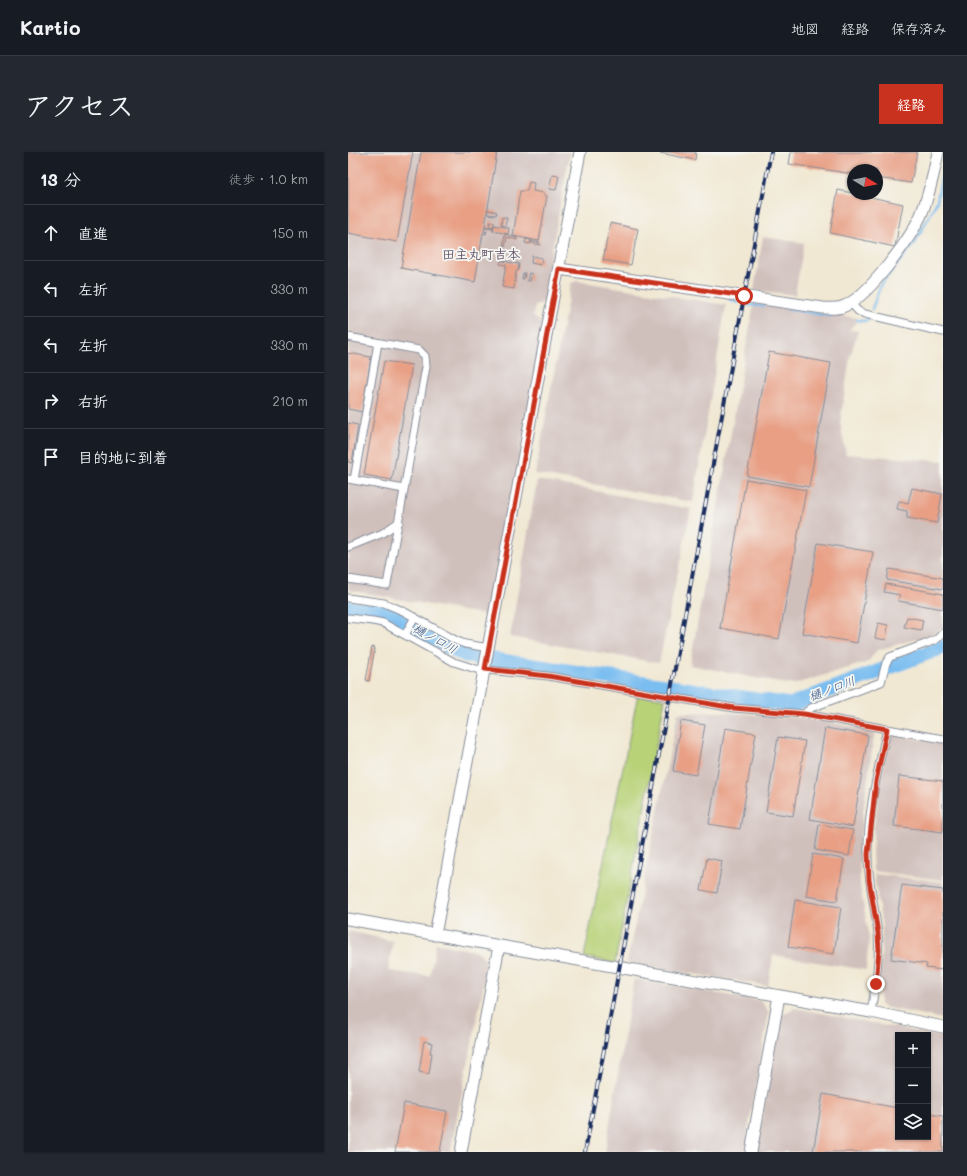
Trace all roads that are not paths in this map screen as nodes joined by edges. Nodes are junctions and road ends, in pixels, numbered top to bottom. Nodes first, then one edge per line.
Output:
1 (580, 152) edge
2 (938, 152) edge
3 (559, 269) junction
4 (850, 302) junction
5 (943, 332) edge
6 (348, 337) edge
7 (378, 343) junction
8 (351, 479) edge
9 (404, 489) junction
10 (399, 522) junction
11 (348, 547) edge
12 (348, 579) edge
13 (348, 598) edge
14 (348, 618) edge
15 (415, 618) junction
16 (406, 633) junction
17 (943, 633) edge
18 (489, 650) junction
19 (486, 667) junction
20 (804, 714) junction
21 (887, 729) junction
22 (943, 739) edge
23 (348, 919) edge
24 (436, 935) junction
25 (499, 946) junction
26 (780, 996) junction
27 (871, 1012) junction
28 (943, 1027) edge
29 (461, 1152) edge
30 (751, 1152) edge

1 - 3 street
2 - 4 street
3 - 4 street
3 - 18 street
4 - 5 street
6 - 7 street
7 - 8 street
7 - 9 street
8 - 9 street
9 - 10 street
10 - 11 street
10 - 12 street
13 - 15 street
14 - 16 street
15 - 16 street
15 - 18 street
16 - 19 street
17 - 20 street
18 - 19 street
19 - 20 street
19 - 24 street
20 - 21 street
21 - 22 street
21 - 27 street
23 - 24 street
24 - 25 street
25 - 26 street
25 - 29 street
26 - 27 street
26 - 30 street
27 - 28 street

